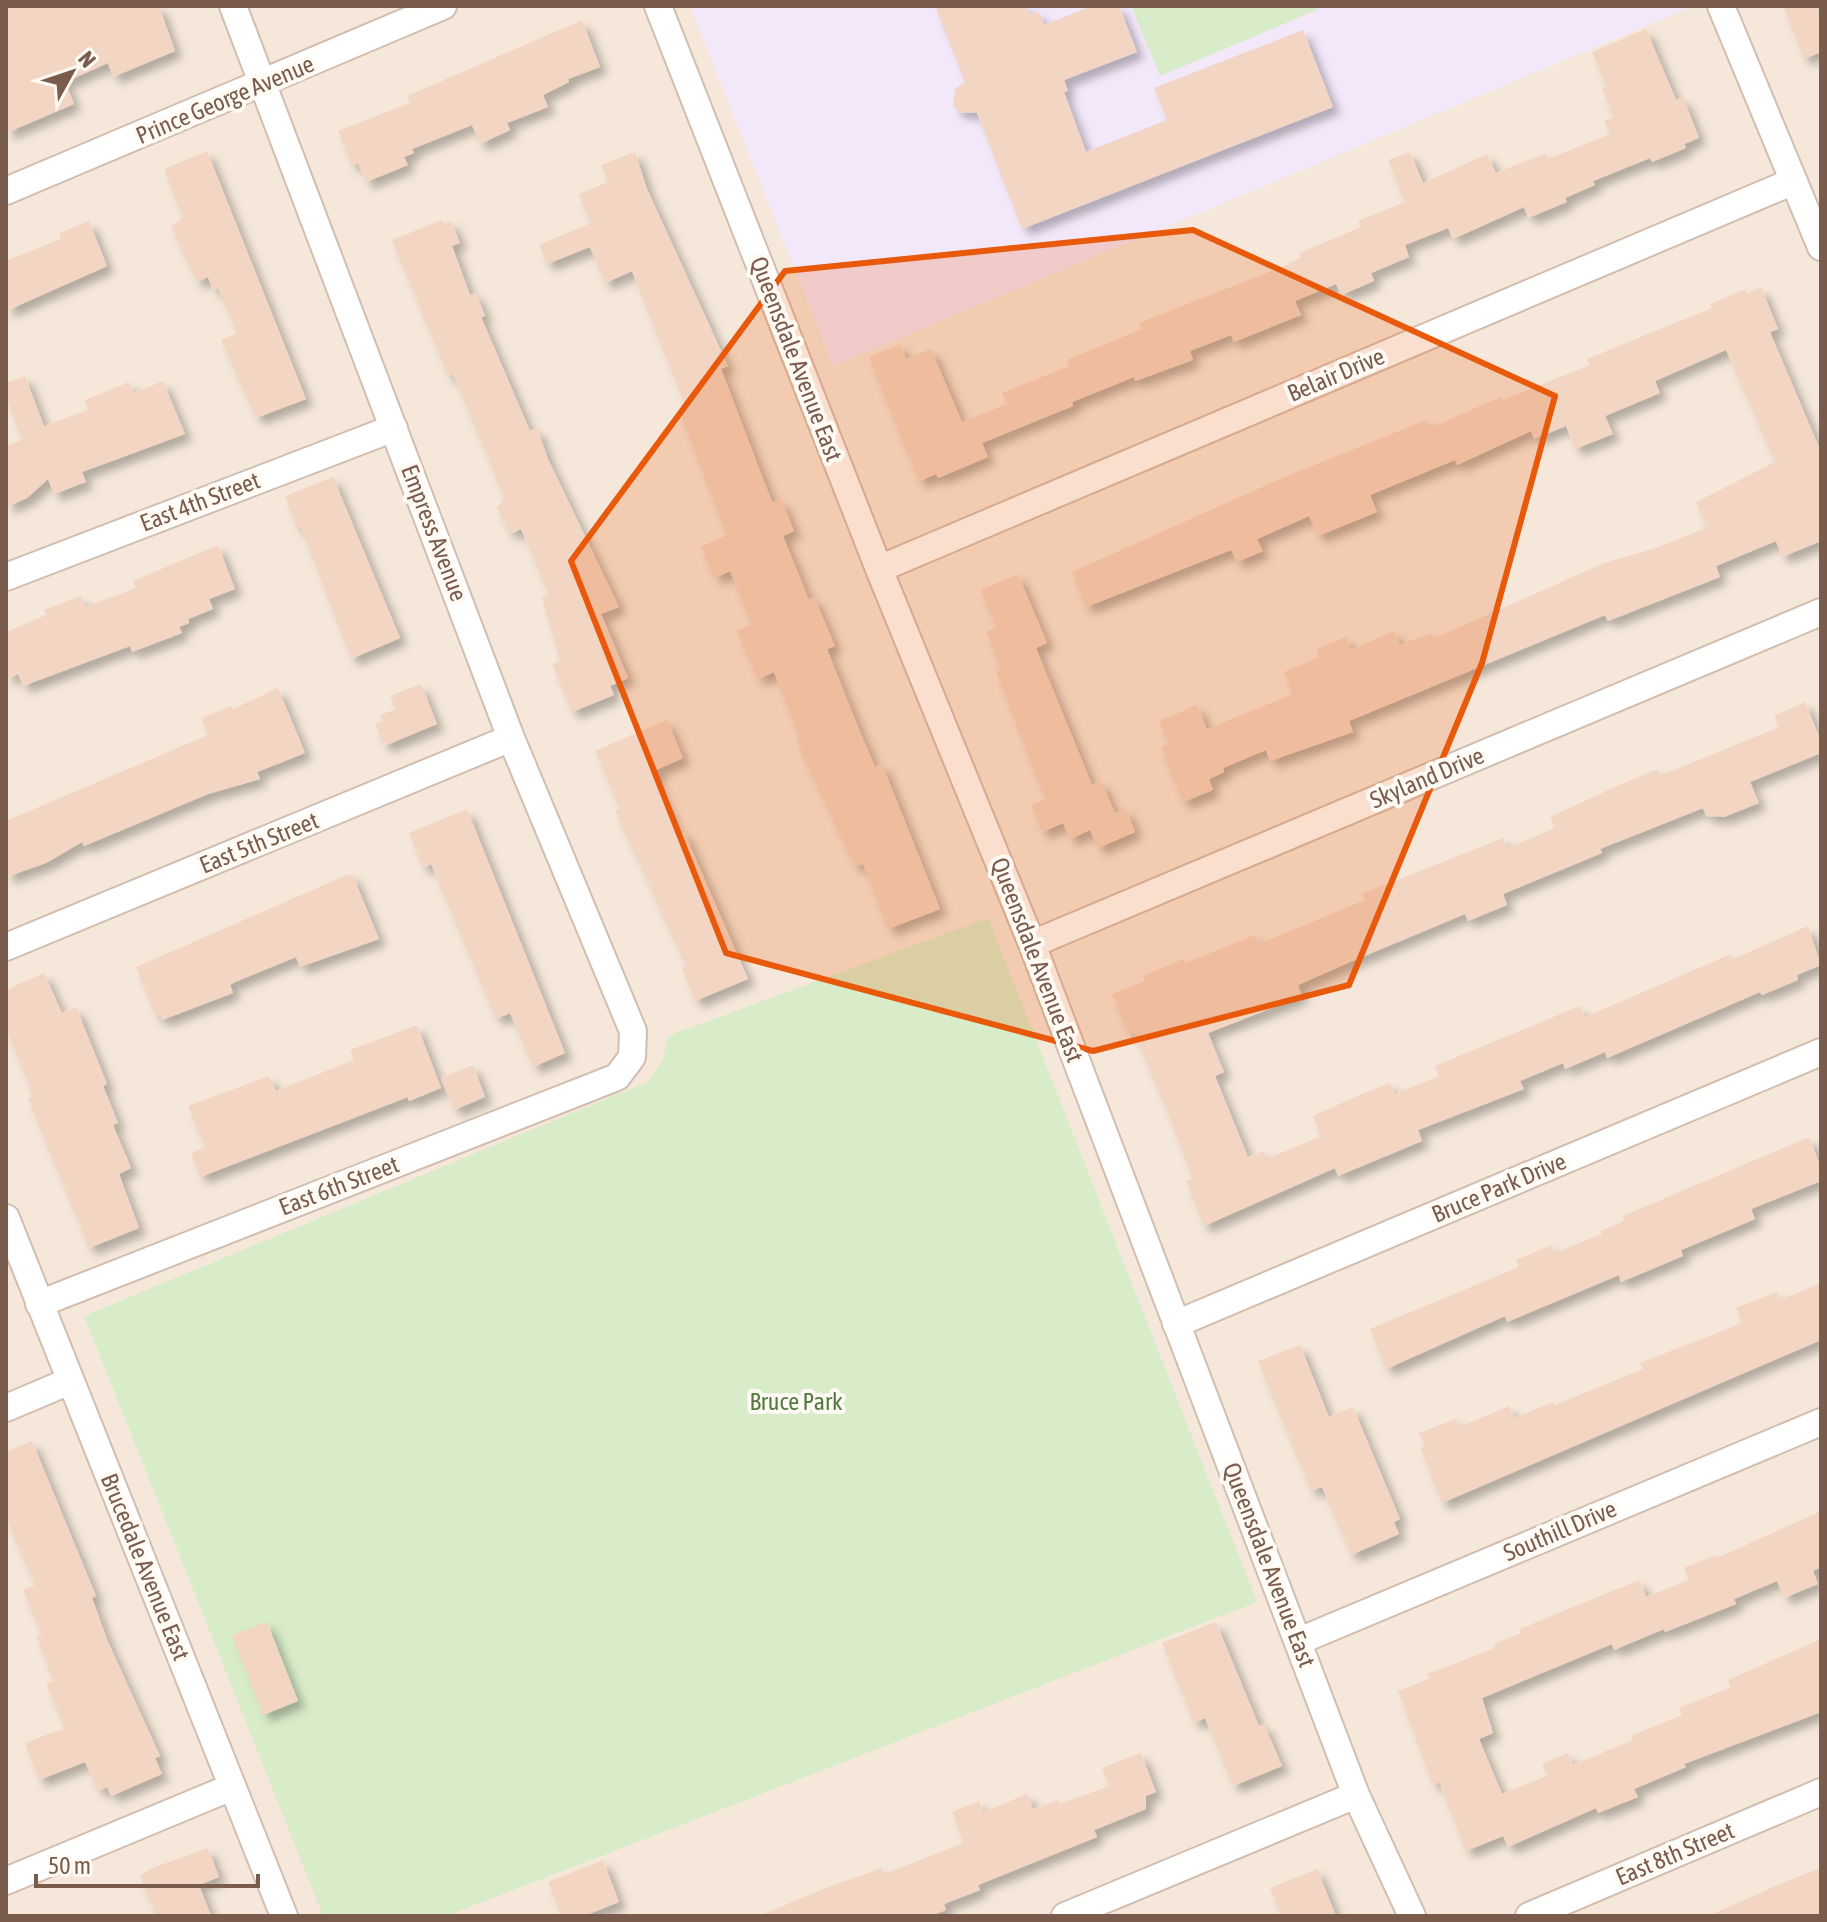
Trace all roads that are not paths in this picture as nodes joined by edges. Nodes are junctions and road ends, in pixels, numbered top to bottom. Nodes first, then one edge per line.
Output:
1 (233, 6) edge
2 (443, 6) edge
3 (658, 6) edge
4 (1721, 6) edge
5 (263, 85) junction
6 (1794, 181) junction
7 (6, 191) edge
8 (1821, 247) edge
9 (394, 428) junction
10 (879, 569) junction
11 (6, 577) edge
12 (1821, 612) edge
13 (511, 738) junction
14 (1032, 944) junction
15 (6, 947) edge
16 (1821, 1052) edge
17 (632, 1057) joint
18 (6, 1218) edge
19 (39, 1304) junction
20 (1176, 1324) junction
21 (70, 1381) junction
22 (6, 1408) edge
23 (1821, 1422) edge
24 (1299, 1641) junction
25 (232, 1787) junction
26 (1821, 1792) edge
27 (1356, 1795) junction
28 (6, 1881) edge
29 (284, 1916) edge
30 (1065, 1916) edge
31 (1412, 1916) edge
32 (1529, 1916) edge

1 - 5 street, Empress Avenue
2 - 5 street, Prince George Avenue
3 - 10 street, Queensdale Avenue East
4 - 6 street
5 - 7 street, Prince George Avenue
5 - 9 street, Empress Avenue
6 - 8 street
6 - 10 street, Belair Drive
9 - 11 street, East 4th Street
9 - 13 street, Empress Avenue
10 - 14 street, Queensdale Avenue East
12 - 14 street, Skyland Drive
13 - 15 street, East 5th Street
13 - 17 street, Empress Avenue
14 - 20 street, Queensdale Avenue East
16 - 20 street, Bruce Park Drive
17 - 19 street, East 6th Street
18 - 19 street, Brucedale Avenue East
19 - 21 street, Brucedale Avenue East
20 - 24 street, Queensdale Avenue East
21 - 22 street
21 - 25 street, Brucedale Avenue East
23 - 24 street, Southill Drive
24 - 27 street, Queensdale Avenue East
25 - 28 street
25 - 29 street, Brucedale Avenue East
26 - 32 street, East 8th Street
27 - 30 street
27 - 31 street, Queensdale Avenue East

